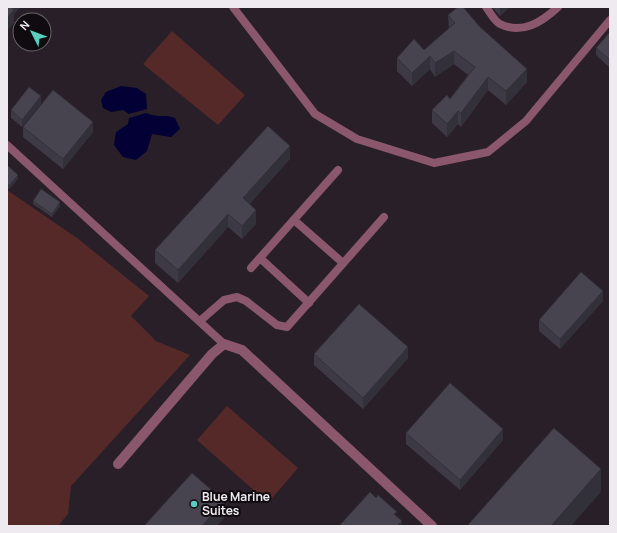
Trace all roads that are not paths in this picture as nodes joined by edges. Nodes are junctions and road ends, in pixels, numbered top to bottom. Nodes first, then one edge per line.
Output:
1 (233, 7) edge
2 (486, 7) edge
3 (558, 7) edge
4 (610, 20) edge
5 (7, 145) edge
6 (338, 170) dead end
7 (384, 217) dead end
8 (294, 220) junction
9 (260, 258) junction
10 (343, 263) junction
11 (252, 268) dead end
12 (309, 303) junction
13 (200, 321) junction
14 (224, 344) junction
15 (118, 464) dead end
16 (432, 526) edge

1 - 4 lane
2 - 3 lane
5 - 13 lane
6 - 8 lane
7 - 10 lane
8 - 9 lane
8 - 10 lane
9 - 11 lane
9 - 12 lane
10 - 12 lane
12 - 13 lane
13 - 14 lane
14 - 15 street
14 - 16 street

